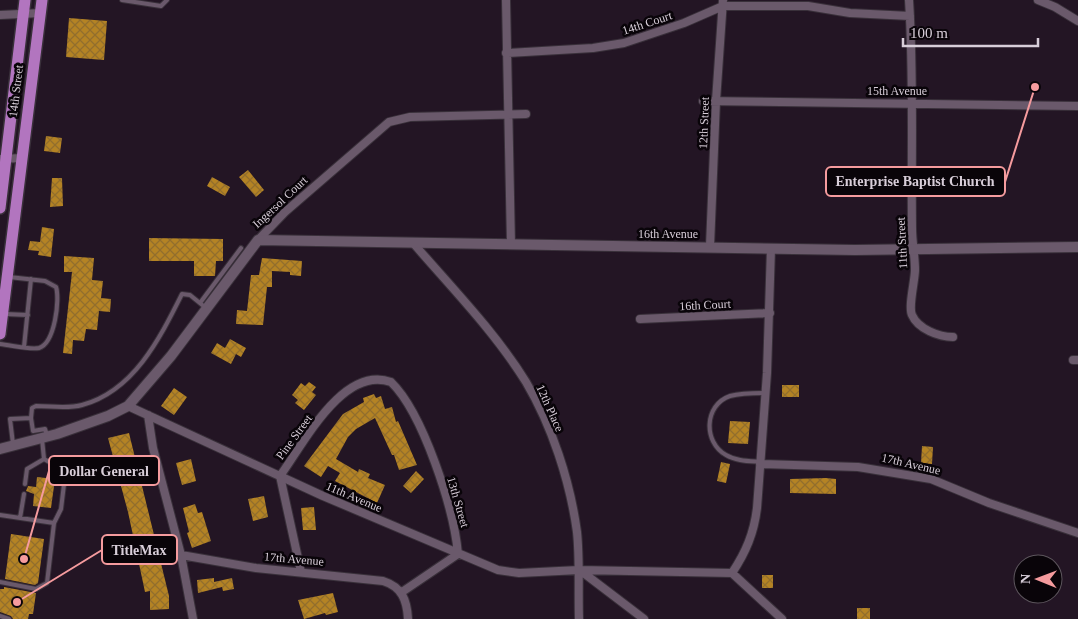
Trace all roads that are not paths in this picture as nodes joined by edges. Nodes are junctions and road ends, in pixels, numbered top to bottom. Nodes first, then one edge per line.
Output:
1 (25, 0) edge
2 (42, 0) edge
3 (122, 0) edge
4 (167, 0) edge
5 (506, 0) edge
6 (910, 0) edge
7 (1038, 0) edge
8 (723, 3) edge
9 (41, 13) junction
10 (22, 14) junction
11 (0, 15) edge
12 (910, 16) junction
13 (1078, 20) edge
14 (506, 52) junction
15 (703, 100) dead end
16 (716, 101) junction
17 (912, 102) junction
18 (1078, 106) edge
19 (507, 113) junction
20 (526, 114) dead end
21 (3, 158) edge
22 (22, 158) junction
23 (0, 208) edge
24 (258, 240) junction
25 (414, 244) junction
26 (511, 245) junction
27 (710, 246) junction
28 (1078, 247) edge
29 (241, 248) dead end
30 (771, 248) junction
31 (914, 249) junction
32 (3, 276) edge
33 (32, 279) junction
34 (203, 306) junction
35 (3, 314) junction
36 (770, 314) junction
37 (28, 315) junction
38 (640, 319) dead end
39 (0, 334) edge
40 (953, 337) dead end
41 (0, 344) edge
42 (24, 346) junction
43 (382, 379) joint
44 (765, 393) junction
45 (128, 406) junction
46 (148, 415) junction
47 (31, 418) junction
48 (45, 438) junction
49 (13, 447) junction
50 (0, 449) edge
51 (44, 459) junction
52 (760, 463) junction
53 (280, 476) junction
54 (25, 484) dead end
55 (17, 496) dead end
56 (0, 515) edge
57 (20, 518) junction
58 (54, 523) junction
59 (1078, 533) edge
60 (458, 554) junction
61 (181, 555) junction
62 (579, 570) junction
63 (301, 572) junction
64 (732, 573) junction
65 (0, 582) edge
66 (402, 592) junction
67 (0, 616) edge
68 (9, 619) edge
69 (193, 619) edge
70 (408, 619) edge
71 (579, 619) edge
72 (644, 619) edge
73 (782, 619) edge

1 - 10 main road, 14th Street
2 - 9 main road, 14th Street
3 - 4 lane
5 - 14 street
6 - 12 street, 11th Street
7 - 13 street
8 - 12 street, 14th Court
8 - 14 street, 14th Court
8 - 16 street, 12th Street
9 - 10 street
9 - 22 main road, 14th Street
10 - 11 street
10 - 21 main road, 14th Street
12 - 17 street, 11th Street
14 - 19 street
15 - 16 street
16 - 17 street, 15th Avenue
16 - 27 street, 12th Street
17 - 18 street, 15th Avenue
17 - 31 street, 11th Street
19 - 20 street
19 - 24 street, Ingersol Court
19 - 26 street
21 - 22 street
21 - 23 main road, 14th Street
22 - 32 main road, 14th Street
24 - 25 street, 16th Avenue
24 - 34 street, Ingersol Court
25 - 26 street, 16th Avenue
25 - 62 street, 12th Place
26 - 27 street, 16th Avenue
27 - 30 street, 16th Avenue
28 - 31 street, 16th Avenue
29 - 34 lane
30 - 31 street, 16th Avenue
30 - 36 street
31 - 40 street, 11th Street
32 - 33 lane
32 - 35 main road, 14th Street
33 - 37 lane
33 - 42 lane
34 - 45 street, Ingersol Court
34 - 47 lane
35 - 37 lane
35 - 39 main road, 14th Street
36 - 38 street, 16th Court
36 - 44 street
37 - 42 lane
41 - 42 lane
43 - 53 street, Pine Street
43 - 60 street, 13th Street
44 - 52 street
44 - 52 lane
45 - 46 street, 11th Avenue
45 - 48 street
46 - 53 street, 11th Avenue
46 - 61 street
47 - 48 lane
47 - 49 lane
48 - 49 street
48 - 51 lane
49 - 50 street
51 - 54 lane
51 - 58 lane
52 - 59 street, 17th Avenue
52 - 64 street
53 - 60 street, 11th Avenue
53 - 63 street, Pine Street
55 - 57 lane
56 - 57 lane
57 - 58 lane
58 - 65 lane
60 - 62 street, 11th Avenue
60 - 66 street
61 - 63 street, 17th Avenue
61 - 69 street
62 - 64 street
62 - 71 street, 12th Place
62 - 72 street
63 - 66 street, 17th Avenue
64 - 73 street
66 - 70 street
67 - 68 lane

